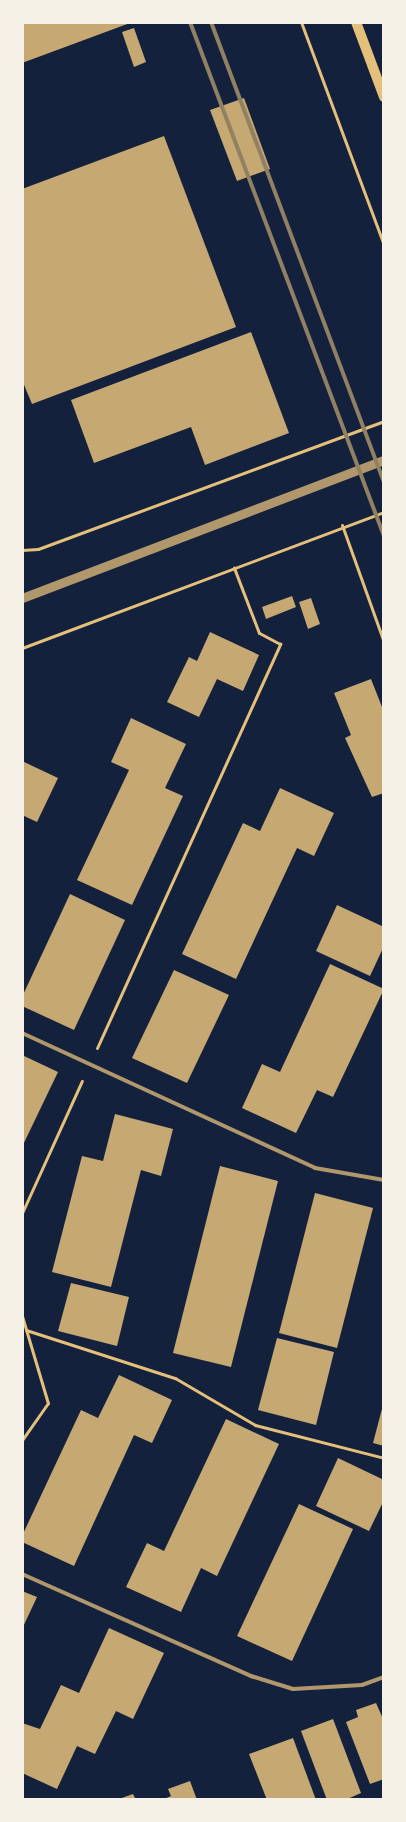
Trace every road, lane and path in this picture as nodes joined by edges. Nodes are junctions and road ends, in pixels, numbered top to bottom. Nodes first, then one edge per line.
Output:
1 (301, 22) edge
2 (356, 22) edge
3 (384, 97) edge
4 (384, 245) edge
5 (384, 421) edge
6 (384, 460) edge
7 (384, 512) edge
8 (342, 525) junction
9 (22, 550) edge
10 (234, 568) junction
11 (22, 598) edge
12 (384, 642) edge
13 (22, 648) edge
14 (22, 1033) edge
15 (90, 1064) junction
16 (384, 1180) edge
17 (22, 1213) edge
18 (22, 1316) edge
19 (26, 1330) junction
20 (22, 1440) edge
21 (384, 1458) edge
22 (22, 1574) edge
23 (384, 1677) edge

1 - 4 path
2 - 3 main road
5 - 9 path
6 - 11 street
7 - 8 path
8 - 10 path
8 - 12 path
10 - 13 path
10 - 15 path
14 - 15 lane
15 - 16 lane
15 - 17 path
18 - 19 path
19 - 20 path
19 - 21 path
22 - 23 lane

